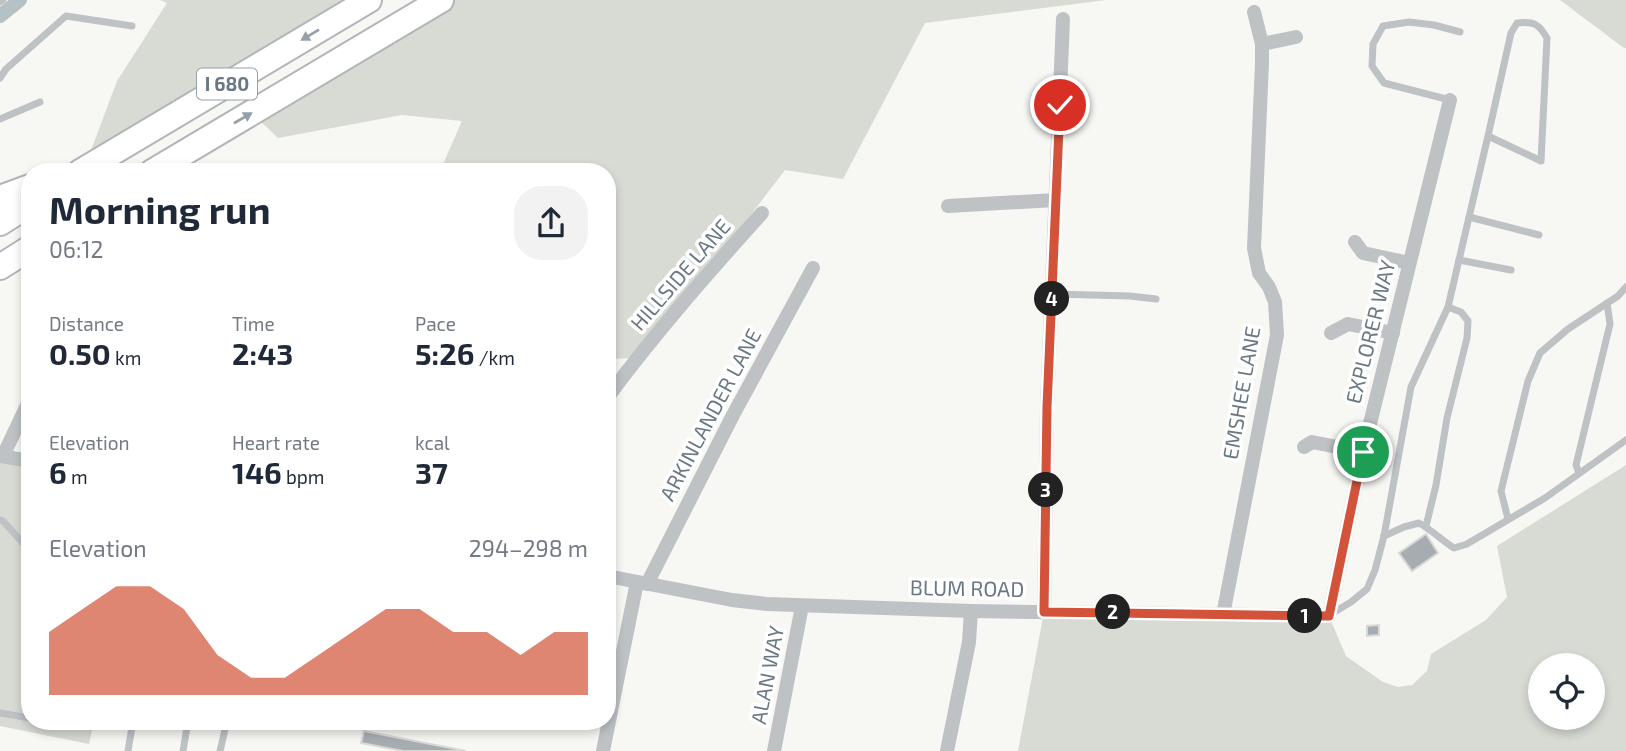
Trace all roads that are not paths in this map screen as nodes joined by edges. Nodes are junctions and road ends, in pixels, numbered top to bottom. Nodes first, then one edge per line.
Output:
1 (369, 0) edge
2 (441, 0) edge
3 (1254, 12) dead end
4 (1063, 19) dead end
5 (132, 26) dead end
6 (1460, 32) dead end
7 (1296, 37) dead end
8 (1262, 44) junction
9 (0, 78) edge
10 (1450, 100) joint
11 (40, 102) dead end
12 (0, 119) edge
13 (1488, 136) junction
14 (94, 163) edge
15 (167, 163) edge
16 (21, 190) edge
17 (0, 198) edge
18 (1056, 200) junction
19 (948, 206) dead end
20 (21, 210) edge
21 (762, 213) dead end
22 (1469, 217) junction
23 (0, 223) edge
24 (1539, 235) dead end
25 (1355, 242) dead end
26 (21, 254) edge
27 (1459, 260) junction
28 (1409, 263) junction
29 (0, 267) edge
30 (813, 268) dead end
31 (1511, 270) dead end
32 (1626, 287) edge
33 (1052, 294) junction
34 (1156, 299) dead end
35 (1607, 303) junction
36 (1448, 307) junction
37 (1331, 333) dead end
38 (1394, 333) junction
39 (616, 386) edge
40 (21, 417) edge
41 (1626, 440) edge
42 (1304, 447) dead end
43 (1363, 452) junction
44 (1, 456) edge
45 (21, 459) edge
46 (1579, 473) junction
47 (1508, 519) junction
48 (0, 520) edge
49 (1426, 526) junction
50 (1384, 536) junction
51 (21, 541) edge
52 (616, 578) edge
53 (642, 583) junction
54 (802, 606) junction
55 (971, 611) junction
56 (1044, 612) junction
57 (1223, 615) junction
58 (1329, 616) junction
59 (616, 695) edge
60 (0, 713) edge
61 (21, 716) edge
62 (132, 730) edge
63 (186, 730) edge
64 (225, 730) edge
65 (608, 730) edge
66 (128, 751) edge
67 (183, 751) edge
68 (220, 751) edge
69 (603, 751) edge
70 (774, 751) edge
71 (947, 751) edge

1 -> 14 highway, I 680
15 -> 2 highway, I 680
3 - 8 street, EMSHEE LANE
4 - 18 street
5 - 9 lane
6 - 10 lane
7 - 8 street
8 - 57 street, EMSHEE LANE
10 - 28 street, EXPLORER WAY
11 - 12 lane
13 - 13 lane
13 - 22 lane
16 - 17 highway
18 - 19 street
18 - 33 street
20 - 23 highway
21 - 39 street, HILLSIDE LANE
22 - 24 lane
22 - 27 lane
25 - 28 street
26 - 29 highway
27 - 31 lane
27 - 36 lane
28 - 38 street, EXPLORER WAY
30 - 53 street, ARKINLANDER LANE
32 - 35 lane
33 - 34 lane
33 - 56 street
35 - 46 lane
35 - 47 lane
36 - 49 lane
36 - 50 lane
37 - 38 street
38 - 43 street, EXPLORER WAY
40 - 44 street
41 - 46 lane
42 - 43 street
43 - 58 street, EXPLORER WAY
44 - 45 street
46 - 47 lane
47 - 49 lane
48 - 51 lane
49 - 50 lane
50 - 58 lane
52 - 53 street, BLUM ROAD
53 - 54 street, BLUM ROAD
53 - 59 street, ARKINLANDER LANE
54 - 55 street, BLUM ROAD
54 - 70 street, ALAN WAY
55 - 56 street, BLUM ROAD
55 - 71 street
56 - 57 street, BLUM ROAD
57 - 58 street, BLUM ROAD
60 - 61 lane
62 - 66 lane
63 - 67 lane
64 - 68 lane
65 - 69 street, ARKINLANDER LANE

